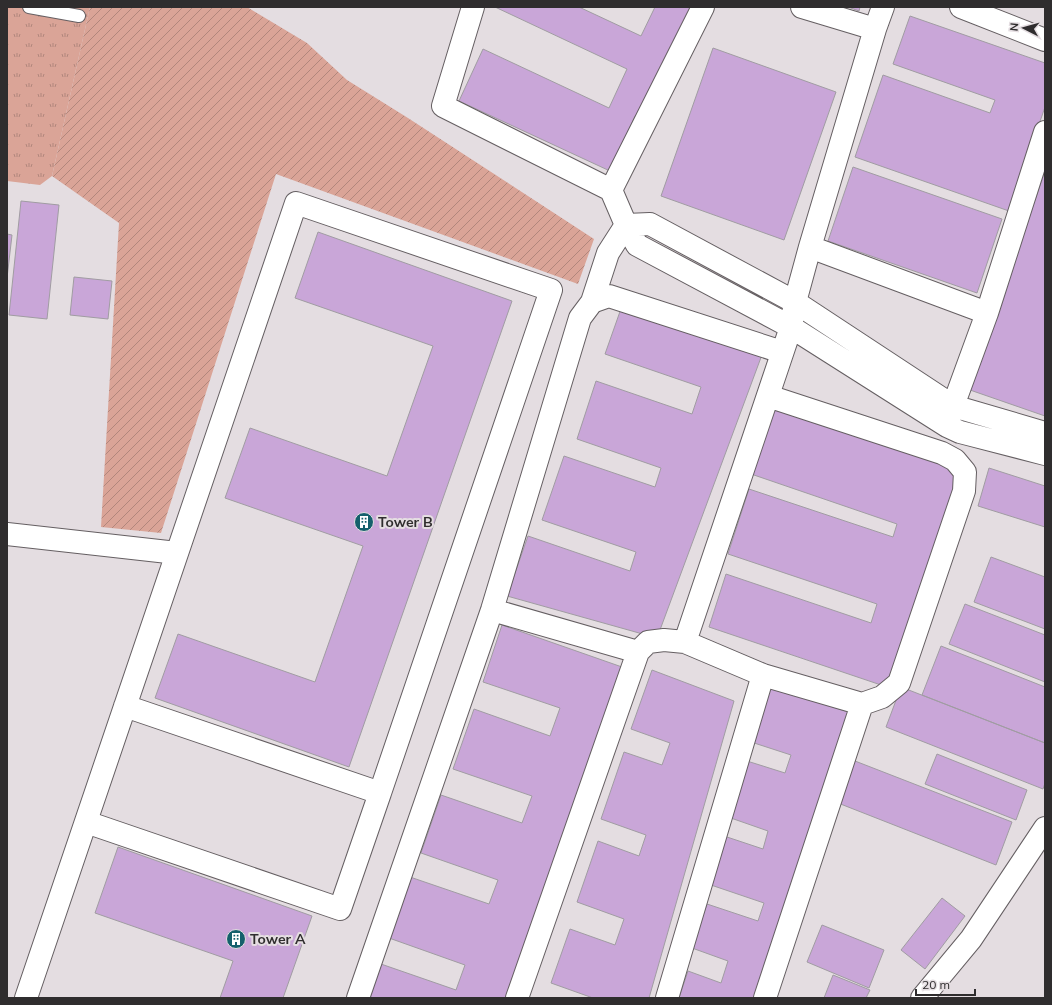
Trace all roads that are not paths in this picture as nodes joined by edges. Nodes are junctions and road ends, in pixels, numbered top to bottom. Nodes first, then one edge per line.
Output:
1 (29, 7) edge
2 (473, 7) edge
3 (703, 7) edge
4 (802, 7) edge
5 (882, 7) edge
6 (961, 7) edge
7 (79, 16) dead end
8 (875, 29) junction
9 (1045, 40) edge
10 (1045, 132) edge
11 (611, 190) junction
12 (626, 225) junction
13 (810, 247) junction
14 (592, 302) junction
15 (795, 302) junction
16 (987, 313) junction
17 (791, 327) junction
18 (782, 352) junction
19 (768, 396) junction
20 (950, 416) junction
21 (1045, 433) edge
22 (942, 453) junction
23 (1045, 454) edge
24 (7, 534) edge
25 (177, 553) junction
26 (492, 610) junction
27 (685, 642) junction
28 (638, 652) junction
29 (763, 675) junction
30 (862, 704) junction
31 (125, 706) junction
32 (380, 793) junction
33 (86, 822) junction
34 (1045, 828) edge
35 (26, 998) edge
36 (358, 998) edge
37 (517, 998) edge
38 (667, 998) edge
39 (765, 998) edge
40 (922, 998) edge

1 - 7 lane
2 - 11 street
3 - 11 street
4 - 8 street
5 - 8 street
6 - 9 street
8 - 13 street
10 - 16 street
11 - 12 street
12 - 14 street
12 - 15 street
12 - 17 street
13 - 15 street
13 - 16 street
14 - 18 street
14 - 26 street
15 - 17 street
15 - 20 street
16 - 20 street
17 - 18 street
17 - 20 street
18 - 19 street
19 - 22 street
19 - 27 street
20 - 21 street
20 - 22 street
20 - 23 street
22 - 30 street
24 - 25 street
25 - 31 street
25 - 32 street
26 - 28 street
26 - 36 street
27 - 28 street
27 - 29 street
28 - 37 street
29 - 30 street
29 - 38 street
30 - 39 street
31 - 32 street
31 - 33 street
32 - 33 street
33 - 35 street
34 - 40 street

